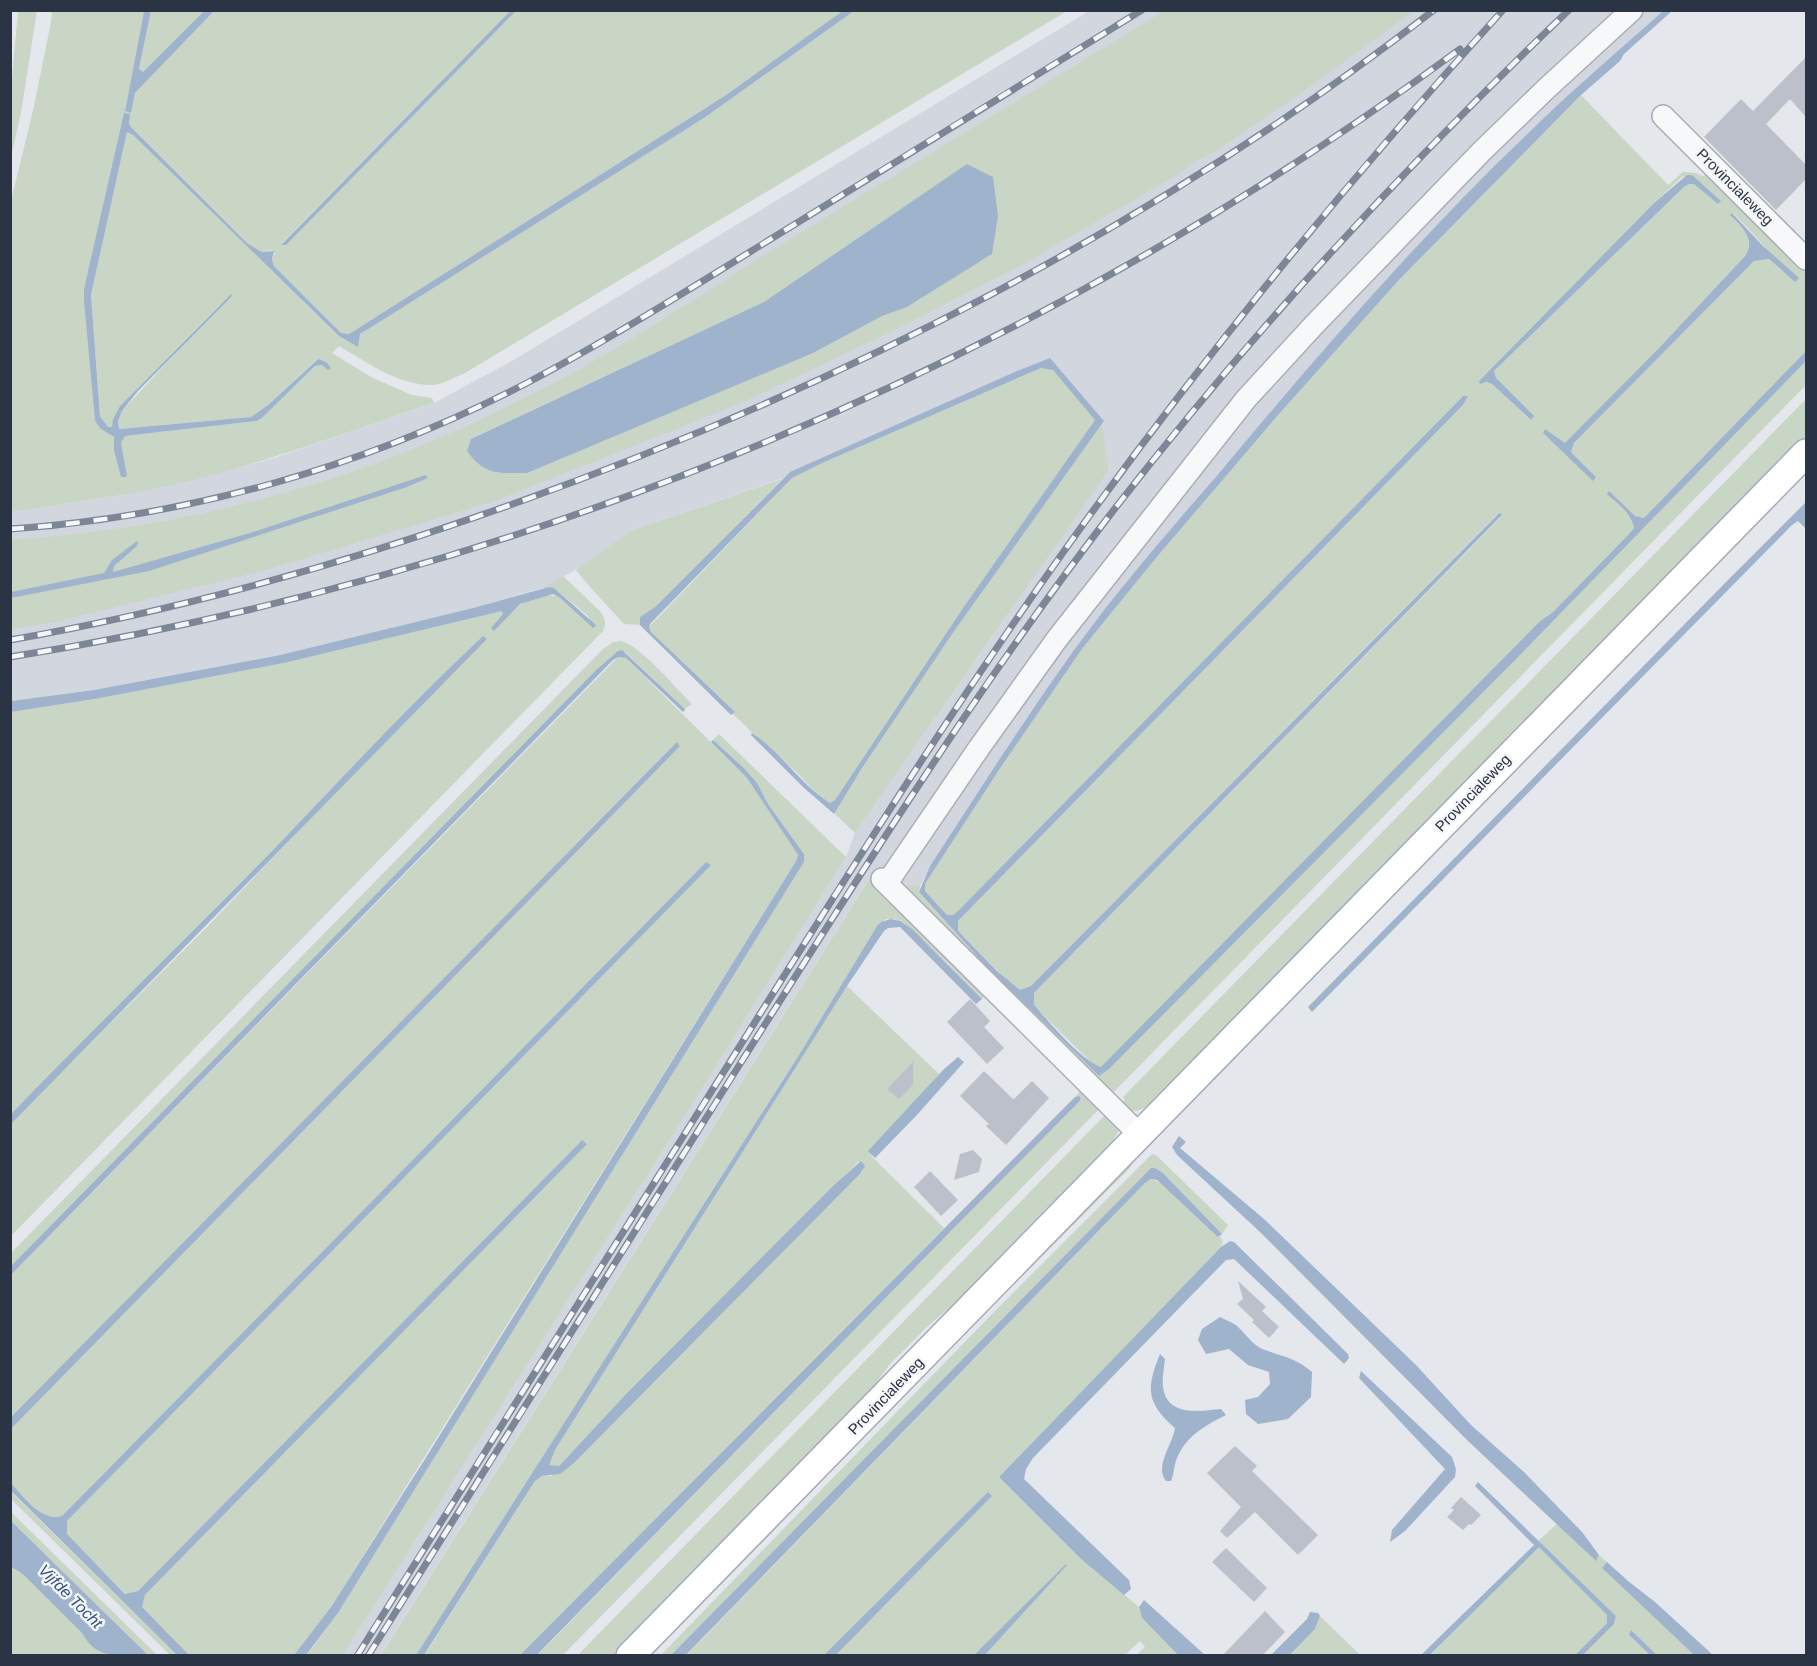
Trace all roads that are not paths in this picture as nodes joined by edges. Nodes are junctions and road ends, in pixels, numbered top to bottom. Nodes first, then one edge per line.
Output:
1 (1632, 10) edge
2 (1663, 116) dead end
3 (1806, 259) edge
4 (1806, 453) edge
5 (1139, 1134) junction
6 (630, 1656) edge

1 - 5 lane
2 - 3 lane, Provincialeweg
4 - 5 main road, Provincialeweg
5 - 6 main road, Provincialeweg

